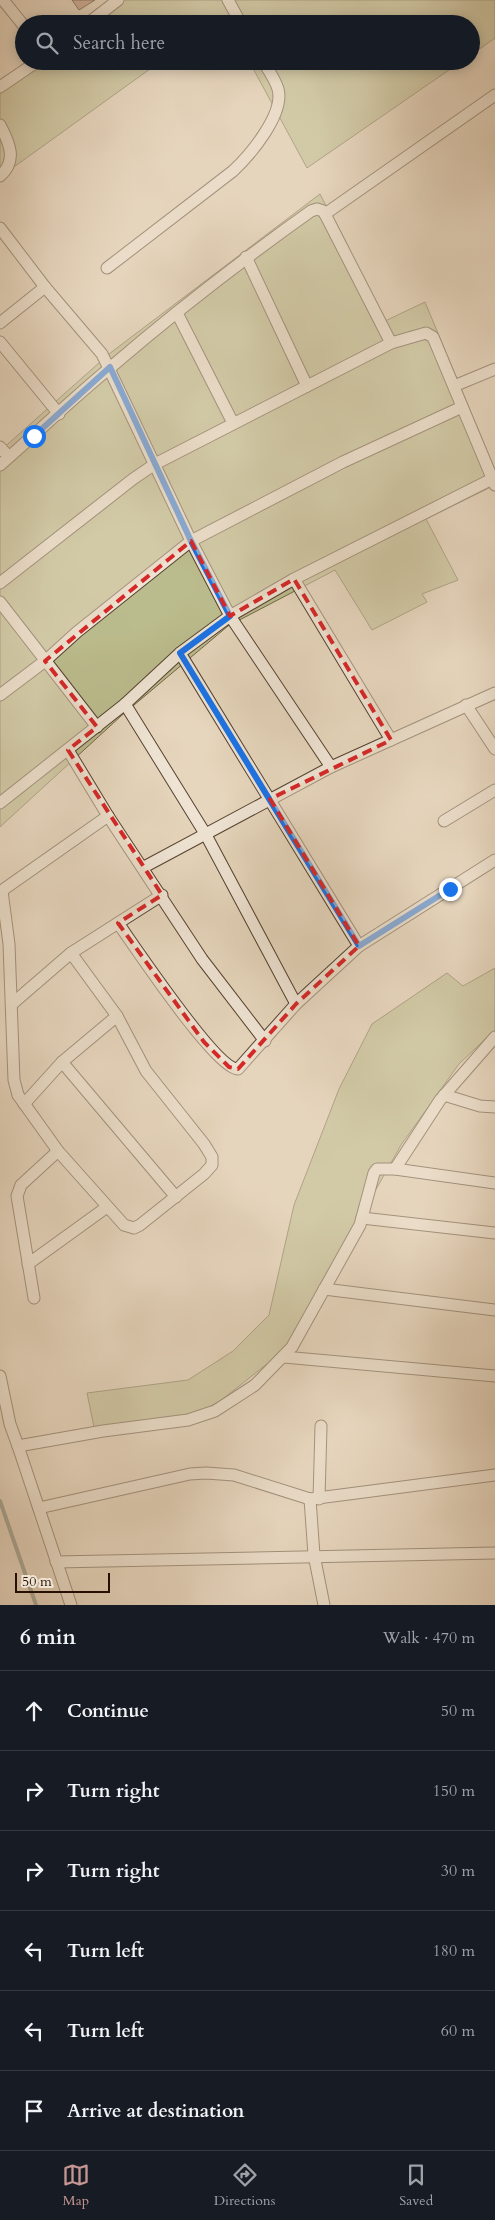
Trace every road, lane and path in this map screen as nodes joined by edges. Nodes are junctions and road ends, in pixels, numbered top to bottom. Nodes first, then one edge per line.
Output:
1 (3, 0) edge
2 (118, 0) edge
3 (228, 0) edge
4 (15, 15) edge
5 (99, 15) edge
6 (236, 15) edge
7 (25, 70) edge
8 (268, 70) edge
9 (0, 87) edge
10 (495, 95) edge
11 (0, 125) edge
12 (0, 176) edge
13 (325, 214) junction
14 (0, 228) edge
15 (246, 257) junction
16 (107, 268) dead end
17 (45, 287) junction
18 (177, 313) junction
19 (0, 323) edge
20 (0, 342) edge
21 (391, 343) junction
22 (110, 367) junction
23 (495, 369) edge
24 (307, 386) junction
25 (454, 386) junction
26 (462, 407) junction
27 (59, 414) junction
28 (233, 423) junction
29 (0, 447) edge
30 (4, 461) edge
31 (155, 464) junction
32 (493, 482) edge
33 (191, 541) junction
34 (294, 579) junction
35 (0, 583) edge
36 (0, 602) edge
37 (230, 616) junction
38 (180, 653) junction
39 (45, 661) junction
40 (495, 693) edge
41 (0, 695) edge
42 (126, 704) junction
43 (466, 706) junction
44 (97, 727) junction
45 (391, 740) junction
46 (495, 749) edge
47 (68, 750) junction
48 (331, 767) junction
49 (495, 790) edge
50 (270, 798) junction
51 (0, 803) edge
52 (108, 816) junction
53 (444, 821) dead end
54 (206, 835) junction
55 (495, 860) edge
56 (144, 867) junction
57 (1, 892) edge
58 (162, 895) junction
59 (118, 923) junction
60 (359, 946) junction
61 (71, 952) junction
62 (12, 1004) junction
63 (296, 1004) junction
64 (117, 1016) junction
65 (495, 1037) edge
66 (265, 1041) junction
67 (491, 1050) edge
68 (62, 1062) junction
69 (444, 1095) junction
70 (24, 1104) junction
71 (495, 1107) edge
72 (58, 1151) junction
73 (395, 1169) junction
74 (495, 1183) edge
75 (176, 1196) junction
76 (107, 1207) junction
77 (362, 1218) junction
78 (495, 1233) edge
79 (28, 1264) junction
80 (324, 1289) junction
81 (34, 1298) dead end
82 (495, 1310) edge
83 (284, 1357) junction
84 (0, 1376) edge
85 (495, 1376) edge
86 (321, 1426) dead end
87 (18, 1446) junction
88 (495, 1475) edge
89 (315, 1499) junction
90 (39, 1508) junction
91 (495, 1553) edge
92 (314, 1555) junction
93 (56, 1562) junction
94 (72, 1605) edge
95 (324, 1605) edge

1 - 4 street
2 - 5 street
3 - 6 street
7 - 9 street
8 - 16 street
10 - 13 street
11 - 12 street
13 - 15 street
13 - 21 street
14 - 17 street
15 - 18 street
15 - 24 street
17 - 19 street
17 - 22 street
18 - 22 street
18 - 28 street
20 - 27 street
21 - 24 street
21 - 25 street
22 - 27 street
22 - 31 street
23 - 25 street
24 - 28 street
25 - 26 street
26 - 32 street
26 - 33 street
27 - 30 street
28 - 31 street
29 - 30 street
31 - 33 street
31 - 35 street
32 - 34 street
33 - 37 street
33 - 39 street
34 - 37 street
34 - 45 street
36 - 39 street
37 - 38 street
37 - 48 street
38 - 42 street
38 - 50 street
39 - 41 street
39 - 44 street
40 - 43 street
42 - 44 street
42 - 54 street
43 - 45 street
43 - 46 street
44 - 47 street
45 - 48 street
47 - 51 street
47 - 52 street
48 - 50 street
49 - 53 street
50 - 54 street
50 - 60 street
52 - 56 street
52 - 57 street
54 - 56 street
54 - 63 street
55 - 60 street
56 - 58 street
57 - 62 street
58 - 59 street
58 - 66 street
59 - 61 street
59 - 66 street
60 - 63 street
61 - 62 street
61 - 64 street
62 - 70 street
63 - 66 street
64 - 68 street
64 - 75 street
65 - 67 street
67 - 69 street
68 - 70 street
68 - 75 street
69 - 71 street
69 - 73 street
70 - 72 street
72 - 76 street
72 - 79 street
73 - 74 street
73 - 77 street
75 - 76 street
76 - 79 street
77 - 78 street
77 - 80 street
79 - 81 street
80 - 82 street
80 - 83 street
83 - 85 street
83 - 87 street
84 - 87 street
86 - 89 street
87 - 90 street
88 - 89 street
89 - 90 street
89 - 92 street
90 - 93 street
91 - 92 street
92 - 93 street
92 - 95 street
93 - 94 street

